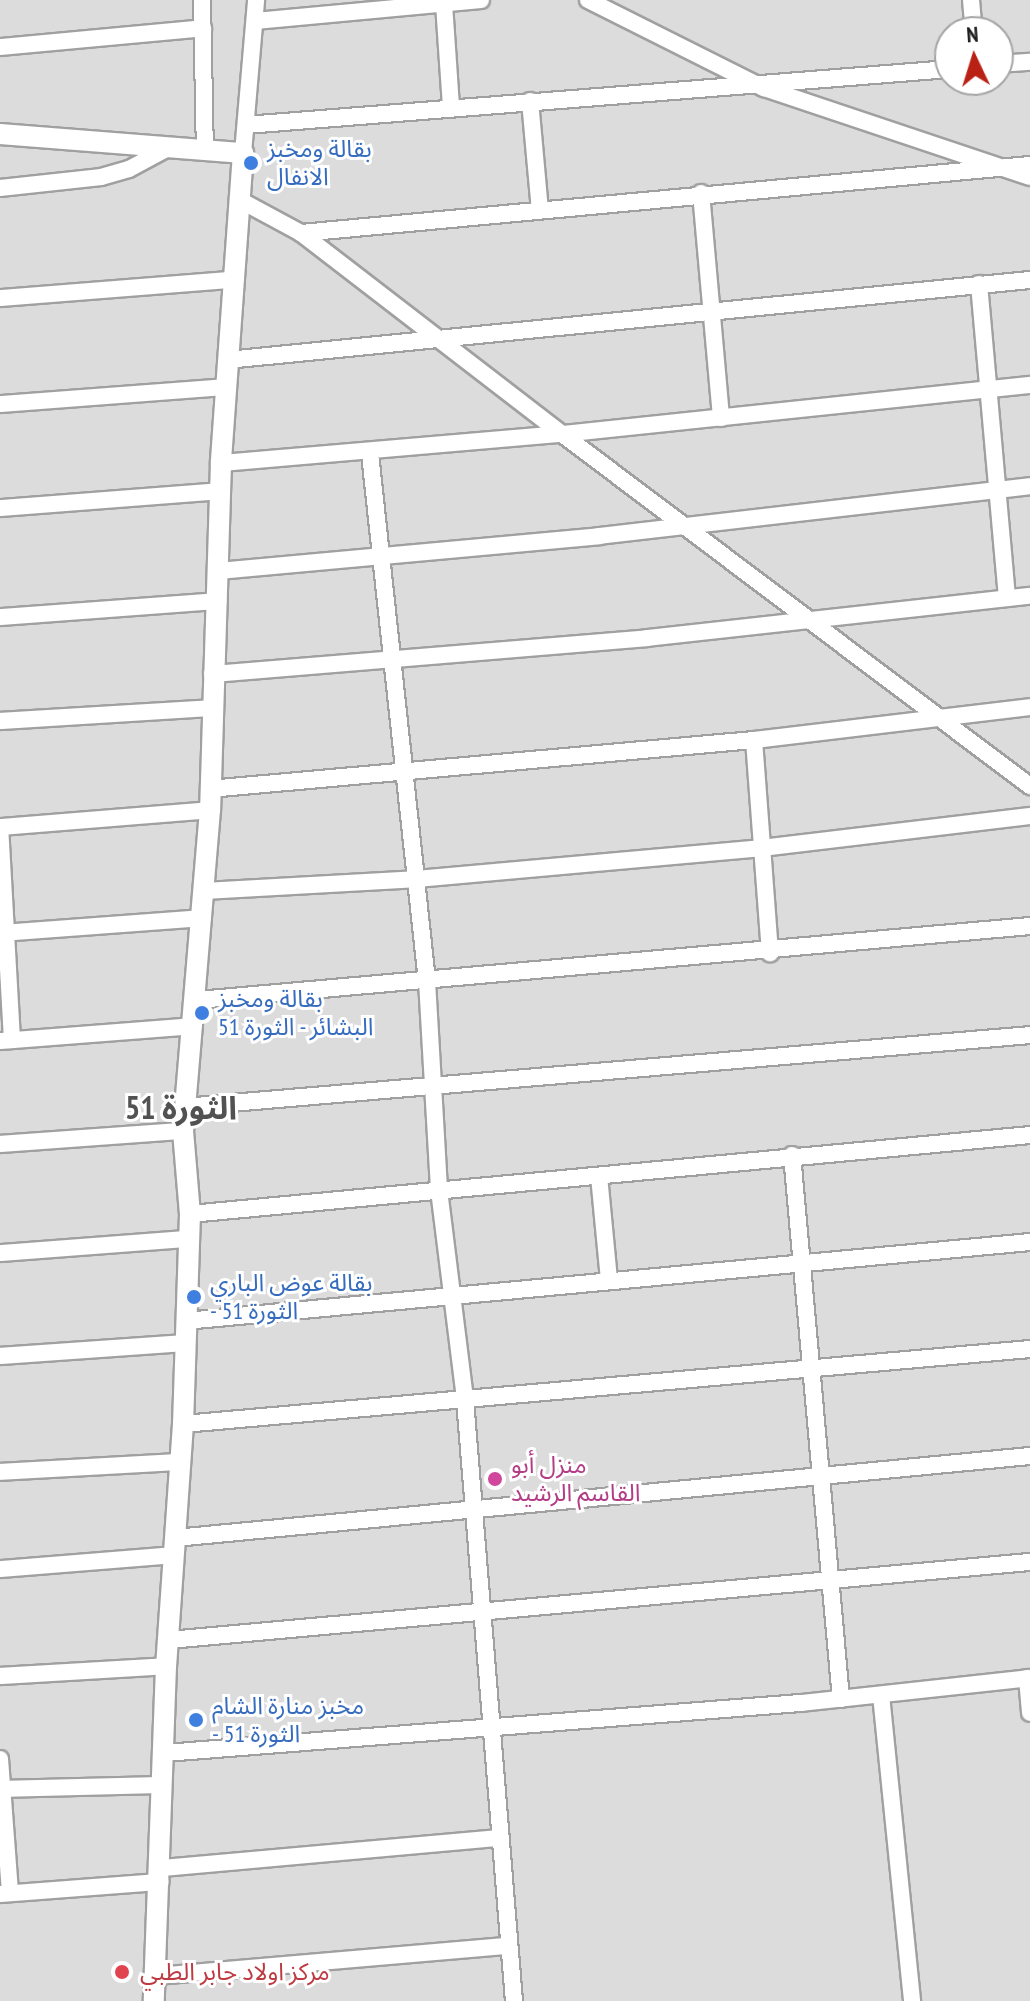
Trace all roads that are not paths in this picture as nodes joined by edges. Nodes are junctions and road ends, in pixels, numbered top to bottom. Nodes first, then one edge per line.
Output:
1 (202, 0) edge
2 (256, 0) edge
3 (481, 0) edge
4 (588, 0) edge
5 (444, 4) junction
6 (255, 21) junction
7 (203, 28) junction
8 (0, 47) edge
9 (934, 71) edge
10 (764, 88) junction
11 (530, 101) junction
12 (451, 108) junction
13 (246, 125) junction
14 (0, 134) edge
15 (170, 147) junction
16 (205, 150) junction
17 (243, 153) junction
18 (1030, 165) edge
19 (999, 167) junction
20 (1030, 177) edge
21 (0, 188) edge
22 (701, 193) junction
23 (238, 199) junction
24 (540, 210) junction
25 (301, 233) junction
26 (230, 280) junction
27 (1030, 280) edge
28 (979, 284) junction
29 (0, 298) edge
30 (713, 310) junction
31 (435, 337) junction
32 (227, 360) junction
33 (1030, 385) edge
34 (226, 387) junction
35 (990, 389) junction
36 (0, 404) edge
37 (721, 418) junction
38 (562, 434) junction
39 (370, 454) junction
40 (221, 463) junction
41 (1030, 486) edge
42 (997, 490) junction
43 (220, 491) junction
44 (0, 508) edge
45 (682, 526) junction
46 (380, 557) junction
47 (218, 571) junction
48 (1030, 596) edge
49 (1007, 598) junction
50 (218, 601) junction
51 (0, 617) edge
52 (808, 619) junction
53 (392, 660) junction
54 (212, 674) junction
55 (1030, 707) edge
56 (211, 708) junction
57 (941, 719) junction
58 (0, 721) edge
59 (754, 740) junction
60 (404, 772) junction
61 (1030, 786) edge
62 (209, 789) junction
63 (210, 810) junction
64 (1030, 816) edge
65 (761, 848) junction
66 (416, 879) junction
67 (203, 891) junction
68 (202, 918) junction
69 (1030, 926) edge
70 (3, 933) edge
71 (770, 953) junction
72 (427, 981) junction
73 (198, 1000) junction
74 (193, 1026) junction
75 (1030, 1035) edge
76 (6, 1040) edge
77 (433, 1085) junction
78 (184, 1107) junction
79 (183, 1131) junction
80 (1030, 1135) edge
81 (0, 1144) edge
82 (792, 1155) junction
83 (599, 1176) junction
84 (439, 1190) junction
85 (190, 1214) junction
86 (187, 1239) junction
87 (1030, 1242) edge
88 (0, 1253) edge
89 (802, 1263) junction
90 (609, 1280) junction
91 (453, 1295) junction
92 (185, 1321) junction
93 (185, 1343) junction
94 (1030, 1349) edge
95 (0, 1356) edge
96 (812, 1367) junction
97 (465, 1400) junction
98 (183, 1424) junction
99 (1030, 1456) edge
100 (179, 1462) junction
101 (0, 1472) edge
102 (821, 1475) junction
103 (473, 1506) junction
104 (174, 1546) junction
105 (1030, 1562) edge
106 (0, 1569) edge
107 (831, 1580) junction
108 (482, 1611) junction
109 (169, 1640) junction
110 (166, 1666) junction
111 (0, 1676) edge
112 (1028, 1678) edge
113 (881, 1695) junction
114 (841, 1699) junction
115 (1030, 1713) edge
116 (491, 1728) junction
117 (165, 1753) junction
118 (0, 1759) edge
119 (163, 1785) junction
120 (1, 1789) edge
121 (500, 1838) junction
122 (162, 1875) junction
123 (5, 1893) edge
124 (509, 1946) junction
125 (156, 1976) junction
126 (146, 2001) edge
127 (154, 2001) edge
128 (514, 2001) edge
129 (912, 2001) edge

1 - 7 street
2 - 6 street
3 - 5 street
4 - 10 street
5 - 6 street
5 - 12 street
6 - 13 street
7 - 8 street
7 - 16 street
9 - 10 street
10 - 11 street
10 - 19 street
11 - 12 street
11 - 24 street
12 - 13 street
13 - 17 street
14 - 15 street
15 - 16 street
15 - 21 street
16 - 17 street
17 - 23 street
18 - 19 street
19 - 20 street
19 - 22 street
22 - 24 street
22 - 30 street
23 - 25 street
23 - 26 street
24 - 25 street
25 - 31 street
26 - 29 street
26 - 32 street
27 - 28 street
28 - 30 street
28 - 35 street
30 - 31 street
30 - 37 street
31 - 32 street
31 - 38 street
32 - 34 street
33 - 35 street
34 - 36 street
34 - 40 street
35 - 37 street
35 - 42 street
37 - 38 street
38 - 39 street
38 - 45 street
39 - 40 street
39 - 46 street
40 - 43 street
41 - 42 street
42 - 45 street
42 - 49 street
43 - 44 street
43 - 47 street
45 - 46 street
45 - 52 street
46 - 47 street
46 - 53 street
47 - 50 street
48 - 49 street
49 - 52 street
50 - 51 street
50 - 54 street
52 - 53 street
52 - 57 street
53 - 54 street
53 - 60 street
54 - 56 street
55 - 57 street
56 - 58 street
56 - 62 street
57 - 59 street
57 - 61 street
59 - 60 street
59 - 65 street
60 - 62 street
60 - 66 street
62 - 63 street
63 - 67 street
63 - 70 street
64 - 65 street
65 - 66 street
65 - 71 street
66 - 67 street
66 - 72 street
67 - 68 street
68 - 70 street
68 - 73 street
69 - 71 street
70 - 76 street
71 - 72 street
72 - 73 street
72 - 77 street
73 - 74 street
74 - 76 street
74 - 78 street
75 - 77 street
77 - 78 street
77 - 84 street
78 - 79 street
79 - 81 street
79 - 85 street
80 - 82 street
82 - 83 street
82 - 89 street
83 - 84 street
83 - 90 street
84 - 85 street
84 - 91 street
85 - 86 street
86 - 88 street
86 - 92 street
87 - 89 street
89 - 90 street
89 - 96 street
90 - 91 street
91 - 92 street
91 - 97 street
92 - 93 street
93 - 95 street
93 - 98 street
94 - 96 street
96 - 97 street
96 - 102 street
97 - 98 street
97 - 103 street
98 - 100 street
99 - 102 street
100 - 101 street
100 - 104 street
102 - 103 street
102 - 107 street
103 - 104 street
103 - 108 street
104 - 106 street
104 - 109 street
105 - 107 street
107 - 108 street
107 - 114 street
108 - 109 street
108 - 116 street
109 - 110 street
110 - 111 street
110 - 117 street
112 - 113 street
112 - 115 street
113 - 114 street
113 - 129 street
114 - 116 street
116 - 117 street
116 - 121 street
117 - 119 street
118 - 120 street
119 - 120 street
119 - 122 street
120 - 123 street
121 - 122 street
121 - 124 street
122 - 123 street
122 - 125 street
124 - 125 street
124 - 128 street
125 - 127 street
126 - 127 street

